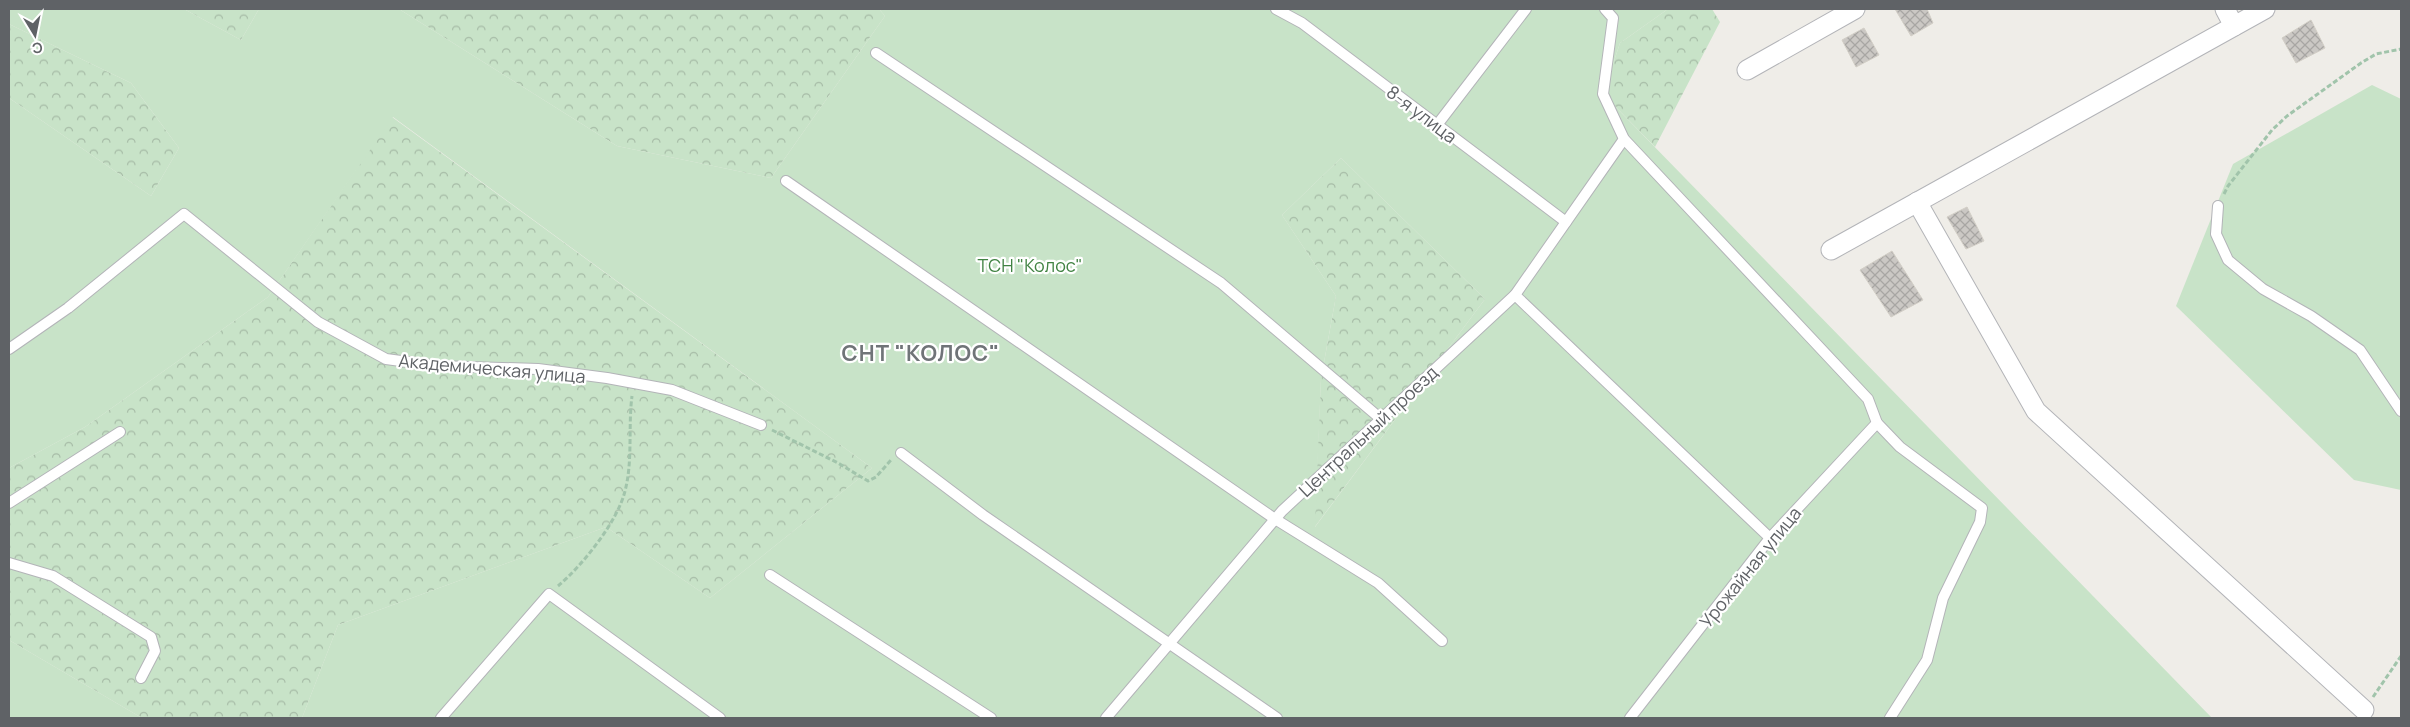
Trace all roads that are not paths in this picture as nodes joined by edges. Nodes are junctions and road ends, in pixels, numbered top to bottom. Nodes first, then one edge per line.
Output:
1 (1276, 9) edge
2 (1526, 9) edge
3 (1605, 9) edge
4 (1855, 9) edge
5 (2224, 9) edge
6 (2265, 9) edge
7 (2234, 26) junction
8 (876, 53) dead end
9 (1747, 70) dead end
10 (1437, 125) junction
11 (1624, 139) junction
12 (786, 181) dead end
13 (1917, 202) junction
14 (2218, 206) road end
15 (1566, 222) junction
16 (1832, 250) dead end
17 (1515, 295) junction
18 (9, 349) edge
19 (2401, 411) edge
20 (1381, 419) junction
21 (1877, 422) junction
22 (761, 425) road end
23 (120, 432) dead end
24 (902, 453) road end
25 (9, 503) edge
26 (1275, 519) junction
27 (1770, 538) junction
28 (9, 563) edge
29 (770, 575) dead end
30 (1442, 641) dead end
31 (1168, 645) junction
32 (141, 678) dead end
33 (2364, 710) road end
34 (441, 718) edge
35 (720, 718) edge
36 (991, 718) edge
37 (1106, 718) edge
38 (1277, 718) edge
39 (1630, 718) edge
40 (1890, 718) edge

1 - 10 lane, 8-я улица
2 - 10 lane
3 - 11 lane
4 - 9 street
5 - 7 street
6 - 7 street
7 - 13 street
8 - 20 lane
10 - 15 lane, 8-я улица
11 - 15 lane, Центральный проезд
11 - 21 lane
12 - 26 lane
13 - 16 street
13 - 33 street
14 - 19 lane
15 - 17 lane, Центральный проезд
17 - 20 lane, Центральный проезд
17 - 27 lane
18 - 22 lane, Академическая улица
20 - 26 lane, Центральный проезд
21 - 27 lane, Урожайная улица
21 - 40 lane
23 - 25 lane
24 - 31 lane
26 - 30 lane
26 - 31 lane, Центральный проезд
27 - 39 lane, Урожайная улица
28 - 32 lane
29 - 36 lane
31 - 37 lane, Центральный проезд
31 - 38 lane
34 - 35 lane

